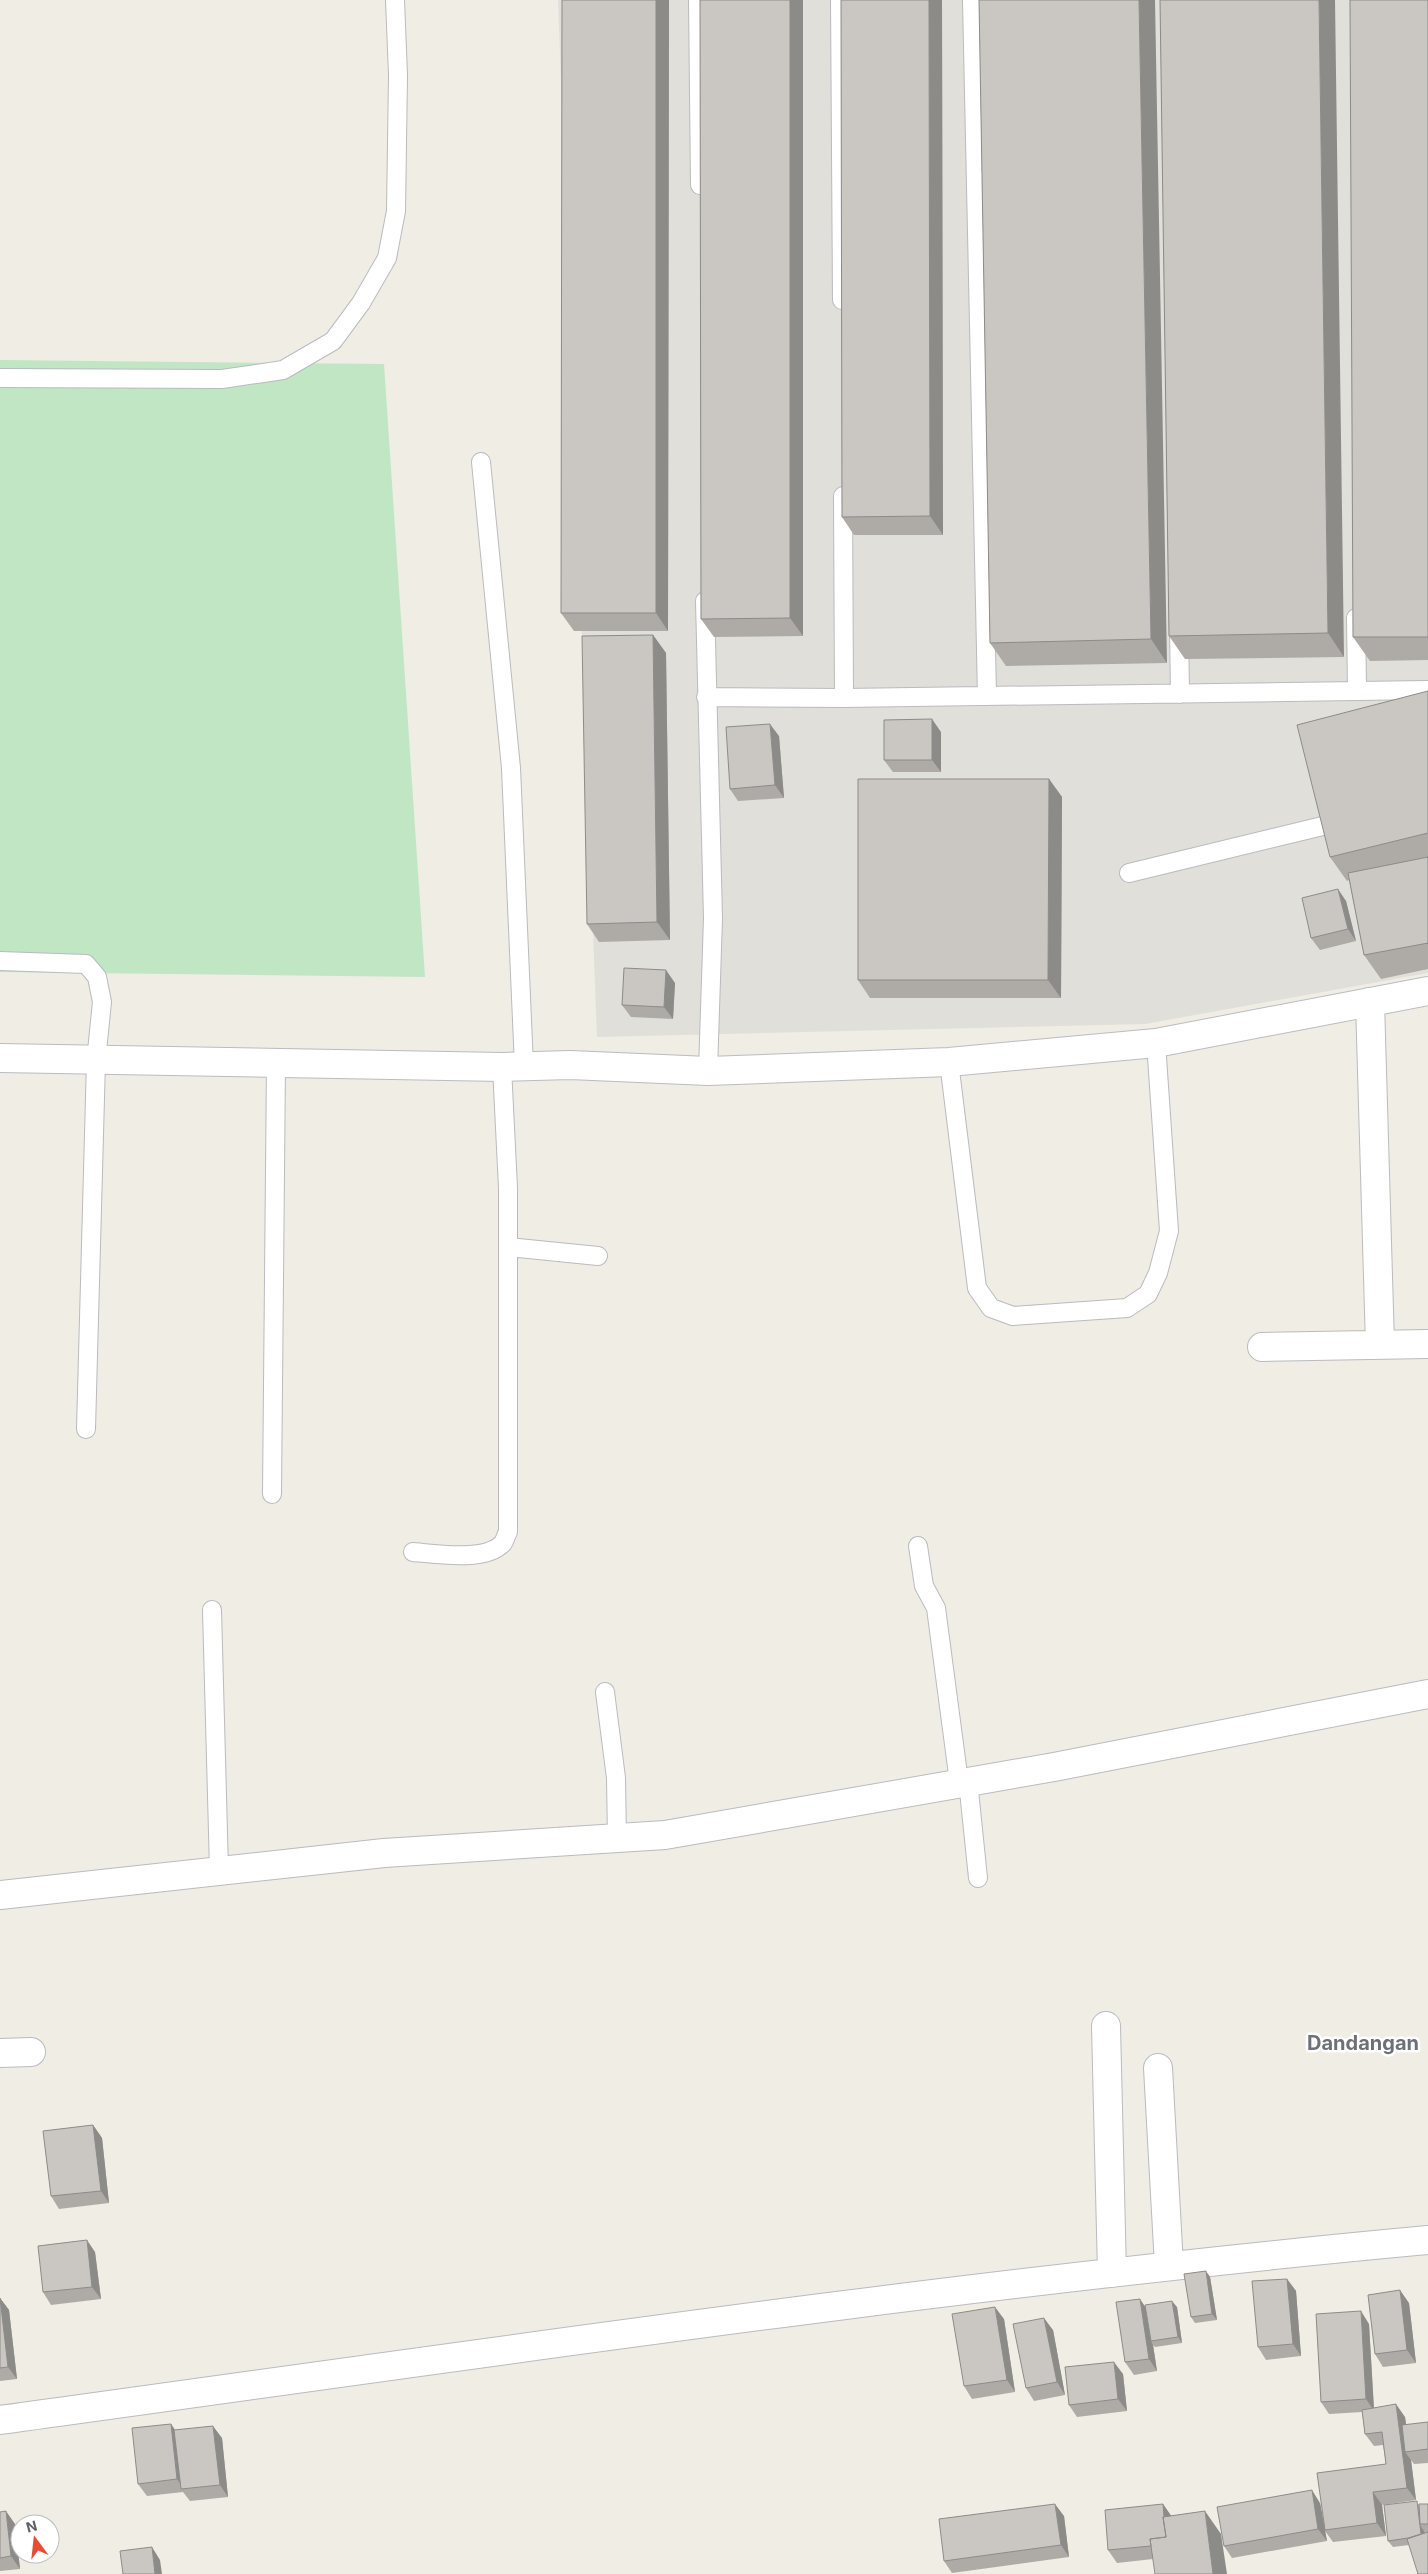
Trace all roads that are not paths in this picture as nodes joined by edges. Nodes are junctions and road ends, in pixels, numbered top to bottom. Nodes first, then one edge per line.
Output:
1 (395, 0) edge
2 (698, 0) edge
3 (840, 0) edge
4 (972, 0) edge
5 (700, 199) edge
6 (842, 319) edge
7 (0, 378) edge
8 (482, 462) dead end
9 (843, 479) edge
10 (705, 588) edge
11 (1356, 602) edge
12 (1179, 615) edge
13 (1357, 690) junction
14 (1428, 690) edge
15 (1180, 694) junction
16 (987, 696) junction
17 (706, 697) junction
18 (844, 698) junction
19 (1331, 824) edge
20 (1129, 873) dead end
21 (0, 961) edge
22 (1428, 991) edge
23 (1370, 1002) junction
24 (1156, 1043) junction
25 (0, 1058) edge
26 (96, 1061) junction
27 (949, 1062) junction
28 (276, 1063) junction
29 (513, 1067) junction
30 (708, 1070) junction
31 (508, 1247) junction
32 (598, 1256) dead end
33 (1428, 1344) edge
34 (1380, 1345) junction
35 (1262, 1347) dead end
36 (86, 1429) dead end
37 (272, 1494) dead end
38 (918, 1546) dead end
39 (413, 1552) dead end
40 (212, 1610) dead end
41 (605, 1692) dead end
42 (1428, 1694) edge
43 (963, 1781) junction
44 (617, 1838) junction
45 (219, 1870) junction
46 (978, 1878) dead end
47 (0, 1895) edge
48 (1106, 2026) dead end
49 (31, 2052) dead end
50 (0, 2053) edge
51 (1158, 2068) dead end
52 (1428, 2240) edge
53 (1169, 2266) junction
54 (1112, 2273) junction
55 (0, 2420) edge

1 - 7 lane
2 - 5 lane
3 - 6 lane
4 - 16 lane
8 - 29 lane
9 - 18 lane
10 - 17 lane
11 - 13 lane
12 - 15 lane
13 - 14 lane
13 - 15 lane
15 - 16 lane
16 - 18 lane
17 - 18 lane
17 - 30 lane
19 - 20 lane
21 - 26 lane
22 - 23 street
23 - 24 street
23 - 34 street
24 - 27 street
24 - 27 lane
25 - 26 street
26 - 28 street
26 - 36 lane
27 - 30 street
28 - 29 street
28 - 37 lane
29 - 30 street
29 - 31 lane
31 - 32 lane
31 - 39 lane
33 - 34 street
34 - 35 street
38 - 43 lane
40 - 45 lane
41 - 44 lane
42 - 43 street
43 - 44 street
43 - 46 lane
44 - 45 street
45 - 47 street
48 - 54 street
49 - 50 street
51 - 53 street
52 - 53 street
53 - 54 street
54 - 55 street

